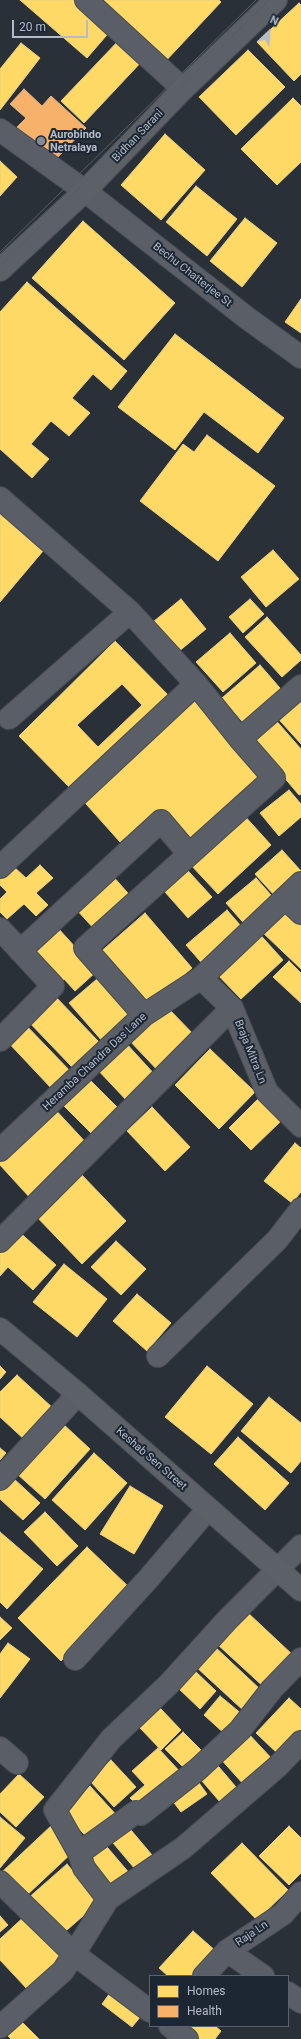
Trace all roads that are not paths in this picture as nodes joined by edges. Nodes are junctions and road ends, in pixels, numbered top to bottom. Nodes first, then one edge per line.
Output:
1 (86, 0) edge
2 (270, 2) edge
3 (183, 89) junction
4 (0, 130) edge
5 (86, 191) junction
6 (0, 270) edge
7 (301, 357) edge
8 (0, 498) edge
9 (130, 612) junction
10 (196, 684) junction
11 (301, 686) edge
12 (9, 718) dead end
13 (240, 739) junction
14 (188, 853) junction
15 (0, 867) edge
16 (301, 883) edge
17 (285, 898) junction
18 (301, 913) edge
19 (0, 929) edge
20 (20, 951) junction
21 (201, 978) junction
22 (232, 1008) junction
23 (144, 1015) junction
24 (0, 1040) edge
25 (301, 1126) edge
26 (0, 1150) edge
27 (301, 1209) edge
28 (0, 1241) edge
29 (0, 1329) edge
30 (158, 1356) dead end
31 (78, 1394) junction
32 (0, 1479) edge
33 (208, 1509) junction
34 (301, 1546) edge
35 (278, 1570) junction
36 (301, 1590) edge
37 (301, 1659) edge
38 (75, 1660) dead end
39 (301, 1742) edge
40 (0, 1748) edge
41 (17, 1763) dead end
42 (79, 1853) junction
43 (0, 1882) edge
44 (301, 1893) edge
45 (108, 1898) junction
46 (227, 1951) junction
47 (74, 1954) junction
48 (205, 1975) edge
49 (262, 1975) edge
50 (289, 1994) edge
51 (301, 2002) edge
52 (149, 2010) edge
53 (0, 2027) edge
54 (171, 2027) edge
55 (187, 2039) edge

1 - 3 street
2 - 3 main road, Bidhan Sarani
3 - 5 main road, Bidhan Sarani
4 - 5 street, Bechu Chatterjee St
5 - 6 main road, Bidhan Sarani
5 - 7 street, Bechu Chatterjee St
8 - 9 street
9 - 10 street
9 - 12 street
10 - 13 street
10 - 15 street
11 - 13 street
13 - 14 street
14 - 20 street
14 - 23 street
16 - 17 street, Heramba Chandra Das Lane
17 - 18 street
17 - 21 street, Heramba Chandra Das Lane
19 - 20 street
20 - 24 street
21 - 22 street, Braja Mitra Ln
21 - 23 street, Heramba Chandra Das Lane
22 - 25 street, Braja Mitra Ln
22 - 28 street
23 - 26 street, Heramba Chandra Das Lane
27 - 30 street
29 - 31 main road, Keshab Sen Street
31 - 32 street
31 - 33 main road, Keshab Sen Street
33 - 35 main road, Keshab Sen Street
33 - 38 street
34 - 35 street
35 - 36 main road, Keshab Sen Street
35 - 42 street
37 - 42 street
39 - 45 street
40 - 41 street
42 - 45 street
43 - 47 street
44 - 46 street, Raja Ln
45 - 47 street
46 - 48 street, Raja Ln
46 - 49 street
47 - 52 street
47 - 53 street
50 - 51 street
54 - 55 street

